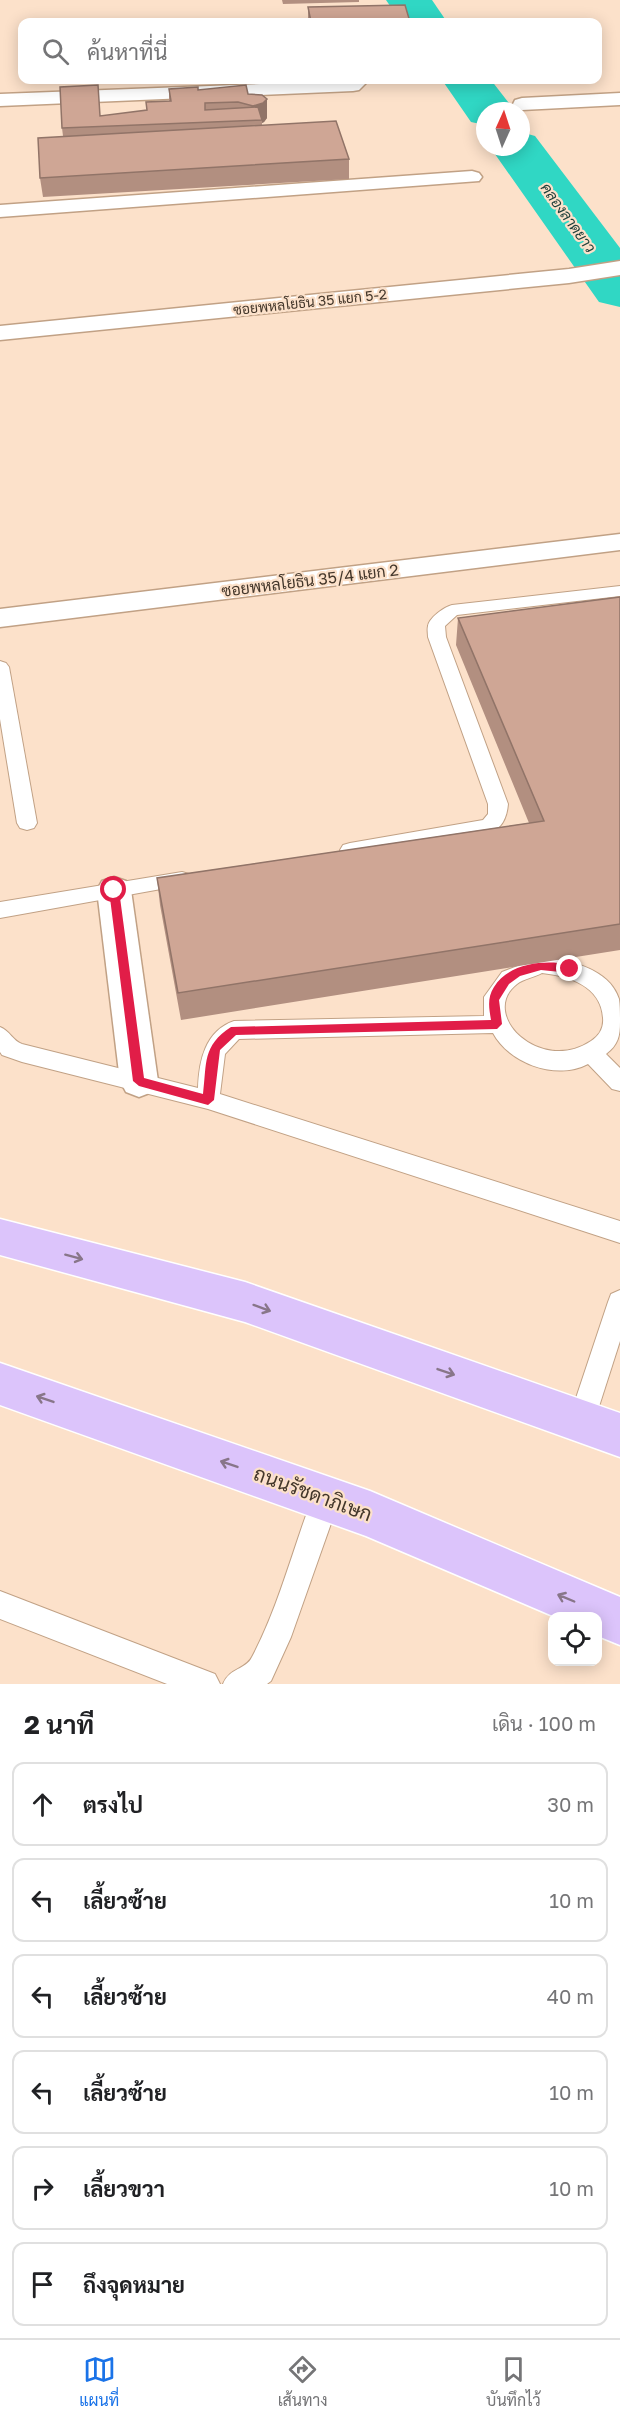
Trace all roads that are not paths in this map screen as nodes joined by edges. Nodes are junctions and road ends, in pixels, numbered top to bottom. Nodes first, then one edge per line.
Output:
1 (356, 84) edge
2 (620, 99) edge
3 (0, 100) edge
4 (530, 104) edge
5 (472, 177) dead end
6 (0, 211) edge
7 (620, 268) edge
8 (0, 333) edge
9 (620, 542) edge
10 (620, 591) edge
11 (0, 618) edge
12 (0, 667) edge
13 (27, 824) dead end
14 (337, 852) edge
15 (196, 876) edge
16 (114, 890) junction
17 (0, 910) edge
18 (497, 1024) junction
19 (0, 1036) edge
20 (592, 1054) junction
21 (139, 1081) junction
22 (620, 1082) edge
23 (208, 1100) junction
24 (620, 1232) edge
25 (6, 1237) edge
26 (620, 1302) edge
27 (0, 1383) edge
28 (582, 1419) junction
29 (620, 1434) edge
30 (326, 1498) junction
31 (0, 1605) edge
32 (620, 1621) edge
33 (205, 1684) edge
34 (238, 1684) edge

1 - 3 street
2 - 4 street
5 - 6 street
7 - 8 street, ซอยพหลโยธิน 35 แยก 5-2
9 - 11 street, ซอยพหลโยธิน 35/4 แยก 2
10 - 14 lane
12 - 13 lane
15 - 16 lane
16 - 17 lane
16 - 21 street
18 - 20 lane
18 - 20 lane
18 - 23 lane
19 - 21 lane
20 - 22 lane
21 - 23 lane
23 - 24 lane
25 -> 28 main road
26 - 28 lane
30 -> 27 main road, ถนนรัชดาภิเษก
28 - 29 main road
32 -> 30 main road, ถนนรัชดาภิเษก
30 - 34 lane
31 - 33 lane

